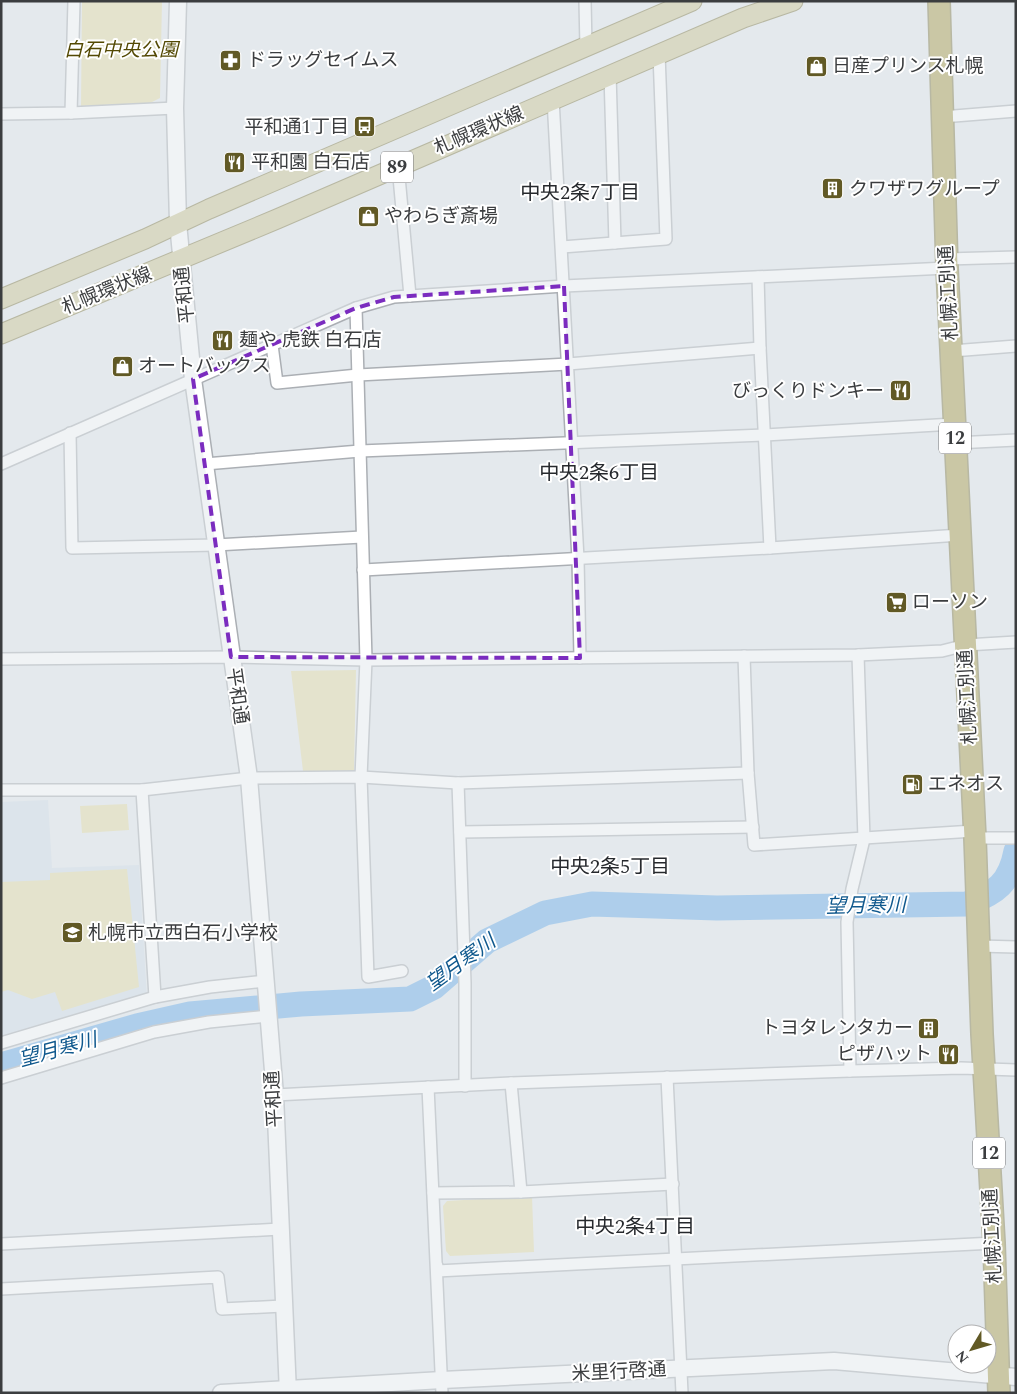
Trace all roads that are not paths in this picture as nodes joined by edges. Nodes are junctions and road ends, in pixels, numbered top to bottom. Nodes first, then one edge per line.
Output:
1 (74, 1) edge
2 (178, 1) edge
3 (585, 1) edge
4 (692, 1) edge
5 (792, 1) edge
6 (939, 1) edge
7 (586, 47) junction
8 (659, 54) junction
9 (610, 74) junction
10 (553, 99) junction
11 (175, 108) junction
12 (1016, 111) edge
13 (71, 113) junction
14 (1, 114) edge
15 (942, 116) junction
16 (398, 166) junction
17 (178, 223) junction
18 (615, 243) junction
19 (562, 247) junction
20 (1016, 256) edge
21 (181, 260) junction
22 (947, 264) junction
23 (758, 277) junction
24 (564, 286) junction
25 (410, 296) junction
26 (1, 299) edge
27 (356, 308) junction
28 (1, 334) edge
29 (272, 345) junction
30 (1016, 346) edge
31 (760, 348) junction
32 (952, 351) junction
33 (568, 364) junction
34 (358, 375) junction
35 (193, 379) junction
36 (70, 433) junction
37 (955, 433) junction
38 (765, 435) junction
39 (1016, 440) edge
40 (572, 443) junction
41 (360, 451) junction
42 (1, 464) edge
43 (205, 464) junction
44 (960, 535) junction
45 (362, 537) junction
46 (216, 545) junction
47 (770, 548) junction
48 (578, 559) junction
49 (363, 570) junction
50 (1016, 642) edge
51 (966, 645) junction
52 (858, 655) junction
53 (744, 656) junction
54 (231, 657) junction
55 (580, 658) junction
56 (1, 659) edge
57 (366, 660) junction
58 (748, 774) junction
59 (361, 777) junction
60 (249, 778) junction
61 (458, 783) junction
62 (1, 790) edge
63 (142, 790) junction
64 (753, 827) junction
65 (460, 832) junction
66 (975, 835) junction
67 (1016, 838) edge
68 (864, 839) junction
69 (979, 946) junction
70 (1016, 947) edge
71 (402, 971) dead end
72 (266, 984) junction
73 (154, 997) junction
74 (268, 1013) junction
75 (1, 1043) edge
76 (984, 1069) junction
77 (1016, 1070) edge
78 (850, 1071) junction
79 (668, 1077) junction
80 (1, 1078) edge
81 (511, 1083) junction
82 (465, 1086) junction
83 (428, 1087) junction
84 (275, 1095) junction
85 (673, 1184) junction
86 (521, 1192) junction
87 (434, 1193) junction
88 (280, 1229) junction
89 (994, 1243) junction
90 (1, 1244) edge
91 (676, 1259) junction
92 (437, 1266) junction
93 (1, 1289) edge
94 (284, 1306) junction
95 (682, 1369) junction
96 (1004, 1381) edge
97 (442, 1386) edge
98 (288, 1391) edge
99 (221, 1393) edge
100 (682, 1393) edge

1 - 13 street
2 - 11 street, 平和通
3 - 7 street
4 - 7 main road, 札幌環状線 / 89
5 - 8 main road, 札幌環状線 / 89
6 - 15 highway, 札幌江別通 / 12
7 - 17 main road, 札幌環状線 / 89
8 - 9 main road, 札幌環状線 / 89
8 - 18 street
9 - 10 main road, 札幌環状線 / 89
9 - 18 street
10 - 16 main road, 札幌環状線 / 89
10 - 19 street
11 - 13 street
11 - 17 street, 平和通
12 - 15 street
13 - 14 street
15 - 22 highway, 札幌江別通 / 12
16 - 21 main road, 札幌環状線 / 89
16 - 25 street
17 - 21 street, 平和通
17 - 26 main road, 札幌環状線 / 89
18 - 19 street
19 - 24 street
20 - 22 street
21 - 28 main road, 札幌環状線 / 89
21 - 35 street, 平和通
22 - 23 street
22 - 32 highway, 札幌江別通 / 12
23 - 24 street
23 - 31 street
24 - 25 street
24 - 33 street
25 - 27 street
27 - 29 street
27 - 34 street
29 - 34 street
29 - 35 street
30 - 32 street
31 - 33 street
31 - 38 street
32 - 37 highway, 札幌江別通 / 12
33 - 34 street
33 - 40 street
34 - 41 street
35 - 36 street
35 - 43 street, 平和通
36 - 42 street
36 - 46 street
37 - 38 street
37 - 39 street
37 - 44 highway, 札幌江別通 / 12
38 - 40 street
38 - 47 street
40 - 41 street
40 - 48 street
41 - 43 street
41 - 45 street
43 - 46 street, 平和通
44 - 47 street
44 - 51 highway, 札幌江別通 / 12
45 - 46 street
45 - 49 street
46 - 54 street, 平和通
47 - 48 street
48 - 49 street
48 - 55 street
49 - 57 street
50 - 51 street
51 - 52 street
51 - 66 highway, 札幌江別通 / 12
52 - 53 street
52 - 68 street
53 - 55 street
53 - 58 street
54 - 56 street
54 - 57 street
54 - 60 street, 平和通
55 - 57 street
57 - 59 street
58 - 61 street
58 - 64 street
59 - 60 street
59 - 61 street
59 - 71 street
60 - 63 street
60 - 72 street, 平和通
61 - 65 street
62 - 63 street
63 - 73 street
64 - 65 street
64 - 68 street
65 - 82 street
66 - 67 street
66 - 68 street
66 - 69 highway, 札幌江別通 / 12
68 - 78 street
69 - 70 street
69 - 76 highway, 札幌江別通 / 12
72 - 73 street
72 - 74 street, 平和通
73 - 75 street
74 - 80 street
74 - 84 street, 平和通
76 - 77 street
76 - 78 street
76 - 89 highway, 札幌江別通 / 12
78 - 79 street
79 - 81 street
79 - 85 street
81 - 82 street
81 - 86 street
82 - 83 street
83 - 84 street
83 - 87 street
84 - 88 street, 平和通
85 - 86 street
85 - 91 street
86 - 87 street
87 - 92 street
88 - 90 street
88 - 94 street, 平和通
89 - 91 street
89 - 96 highway, 札幌江別通 / 12
91 - 92 street
91 - 95 street
92 - 97 street
93 - 94 street
94 - 98 street, 平和通
95 - 96 street, 米里行啓通
95 - 97 street, 米里行啓通
95 - 100 street
97 - 98 street, 米里行啓通
98 - 99 street, 米里行啓通

